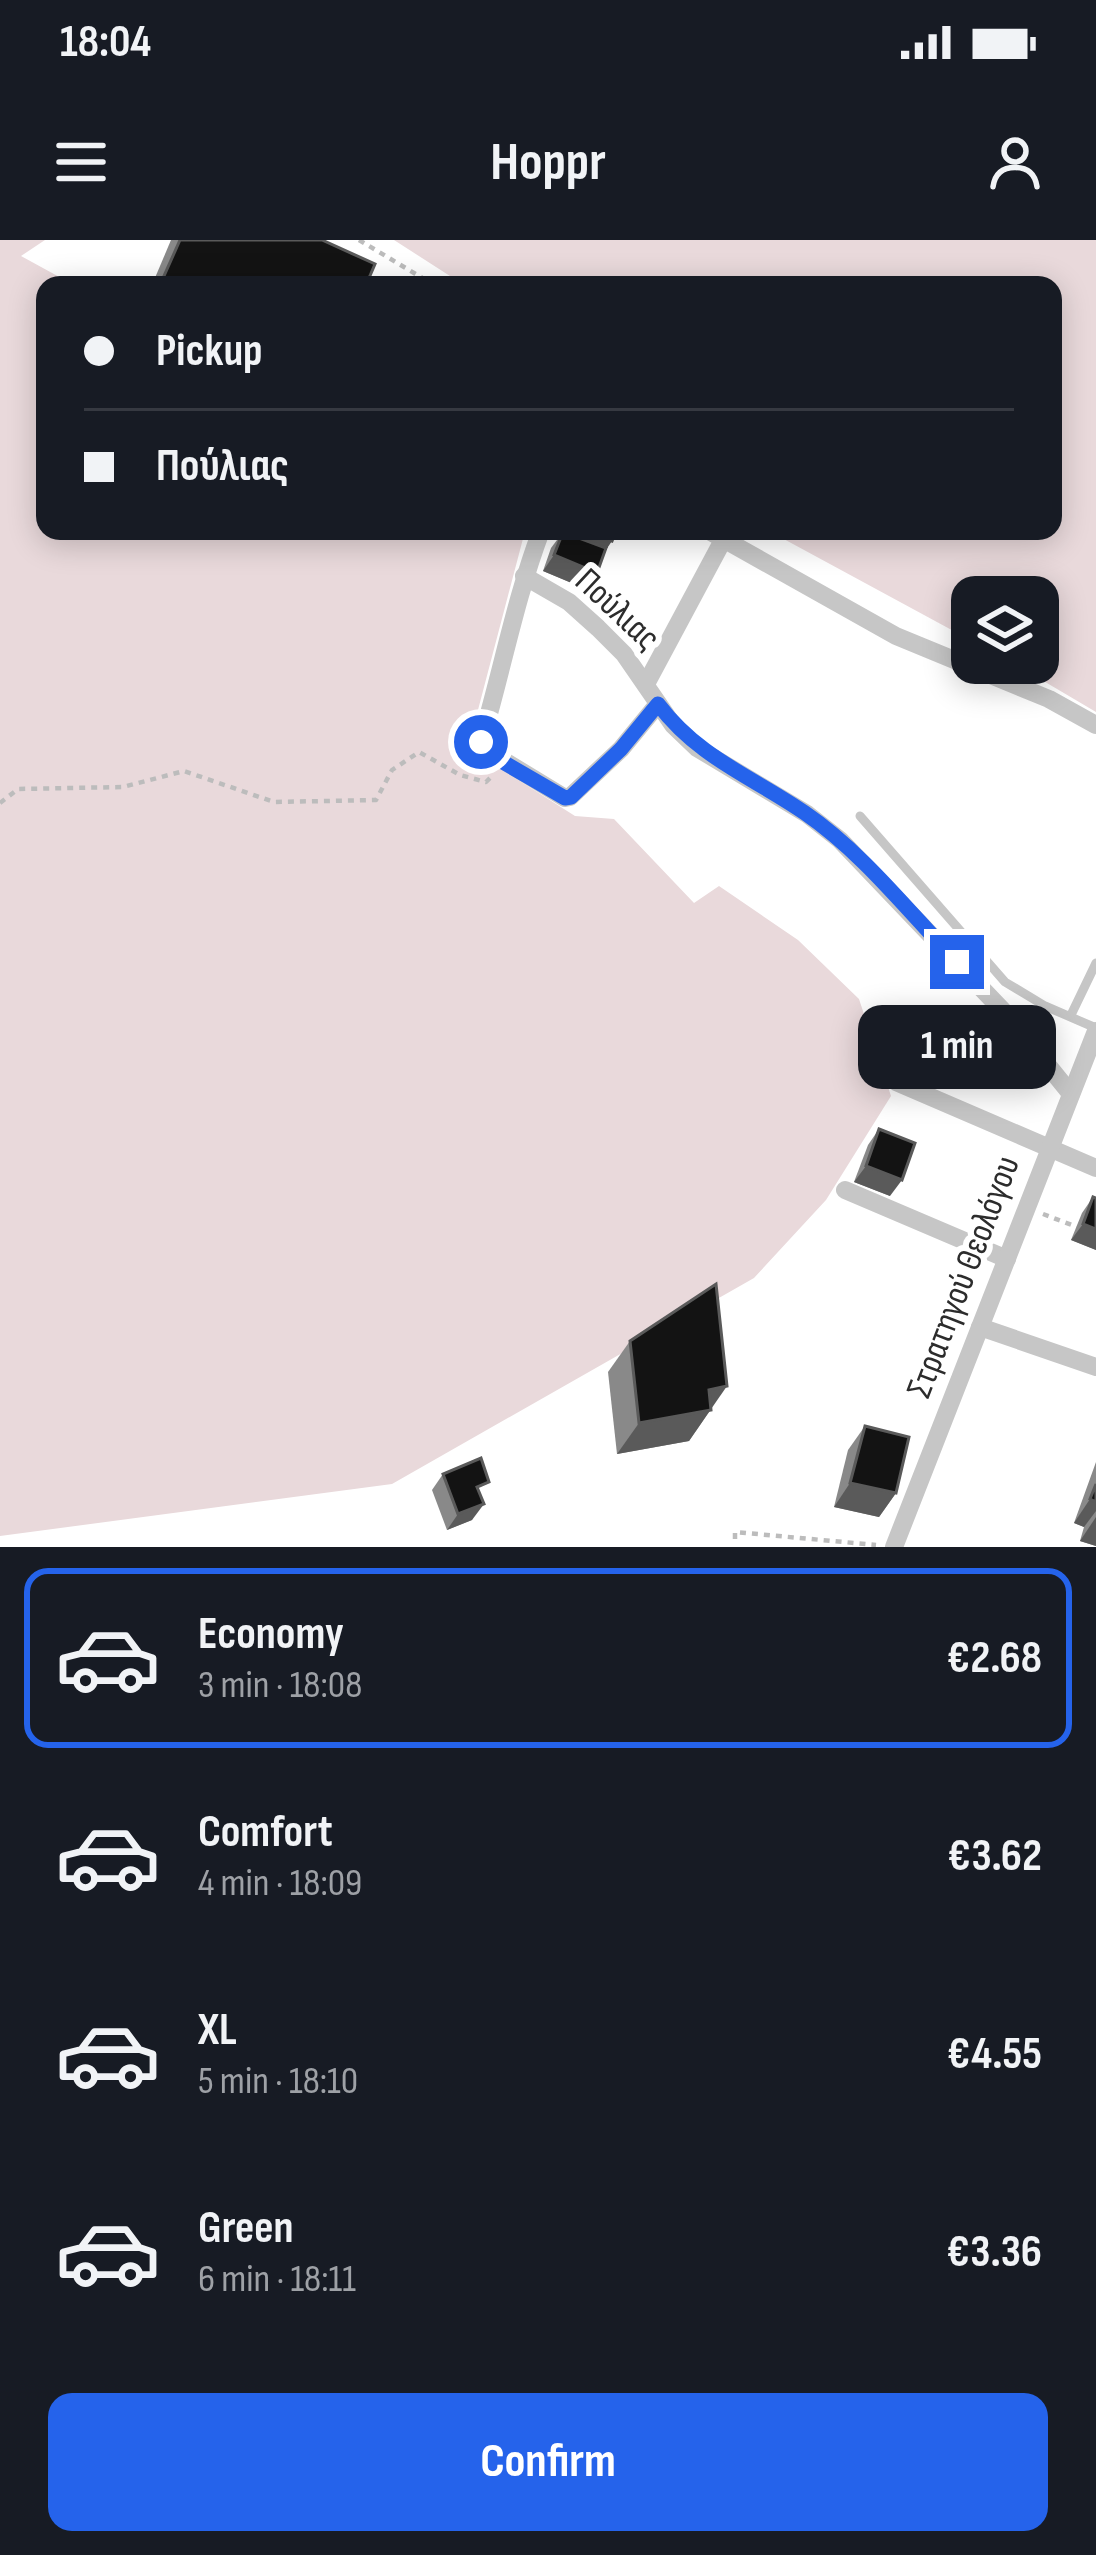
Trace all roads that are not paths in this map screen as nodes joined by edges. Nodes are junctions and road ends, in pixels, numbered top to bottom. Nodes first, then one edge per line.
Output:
1 (538, 540) edge
2 (715, 540) edge
3 (721, 540) edge
4 (524, 576) junction
5 (646, 685) junction
6 (658, 704) junction
7 (1096, 725) edge
8 (860, 816) dead end
9 (1096, 963) edge
10 (1071, 1016) junction
11 (1094, 1038) edge
12 (896, 1082) dead end
13 (1071, 1094) junction
14 (1051, 1146) junction
15 (1096, 1168) edge
16 (845, 1190) dead end
17 (1006, 1259) junction
18 (980, 1327) junction
19 (1096, 1367) edge
20 (891, 1547) edge

1 - 4 street
2 - 5 street
3 - 7 street
4 - 5 street, Πούλιας
4 - 6 street
5 - 6 street, Πούλιας
6 - 13 street, Πούλιας
8 - 10 lane
9 - 10 lane
10 - 11 lane
11 - 13 street, Στρατηγού Θεολόγου
12 - 14 street
13 - 14 street, Στρατηγού Θεολόγου
14 - 15 street
14 - 17 street, Στρατηγού Θεολόγου
16 - 17 street
17 - 18 street, Στρατηγού Θεολόγου
18 - 19 street
18 - 20 street, Στρατηγού Θεολόγου

